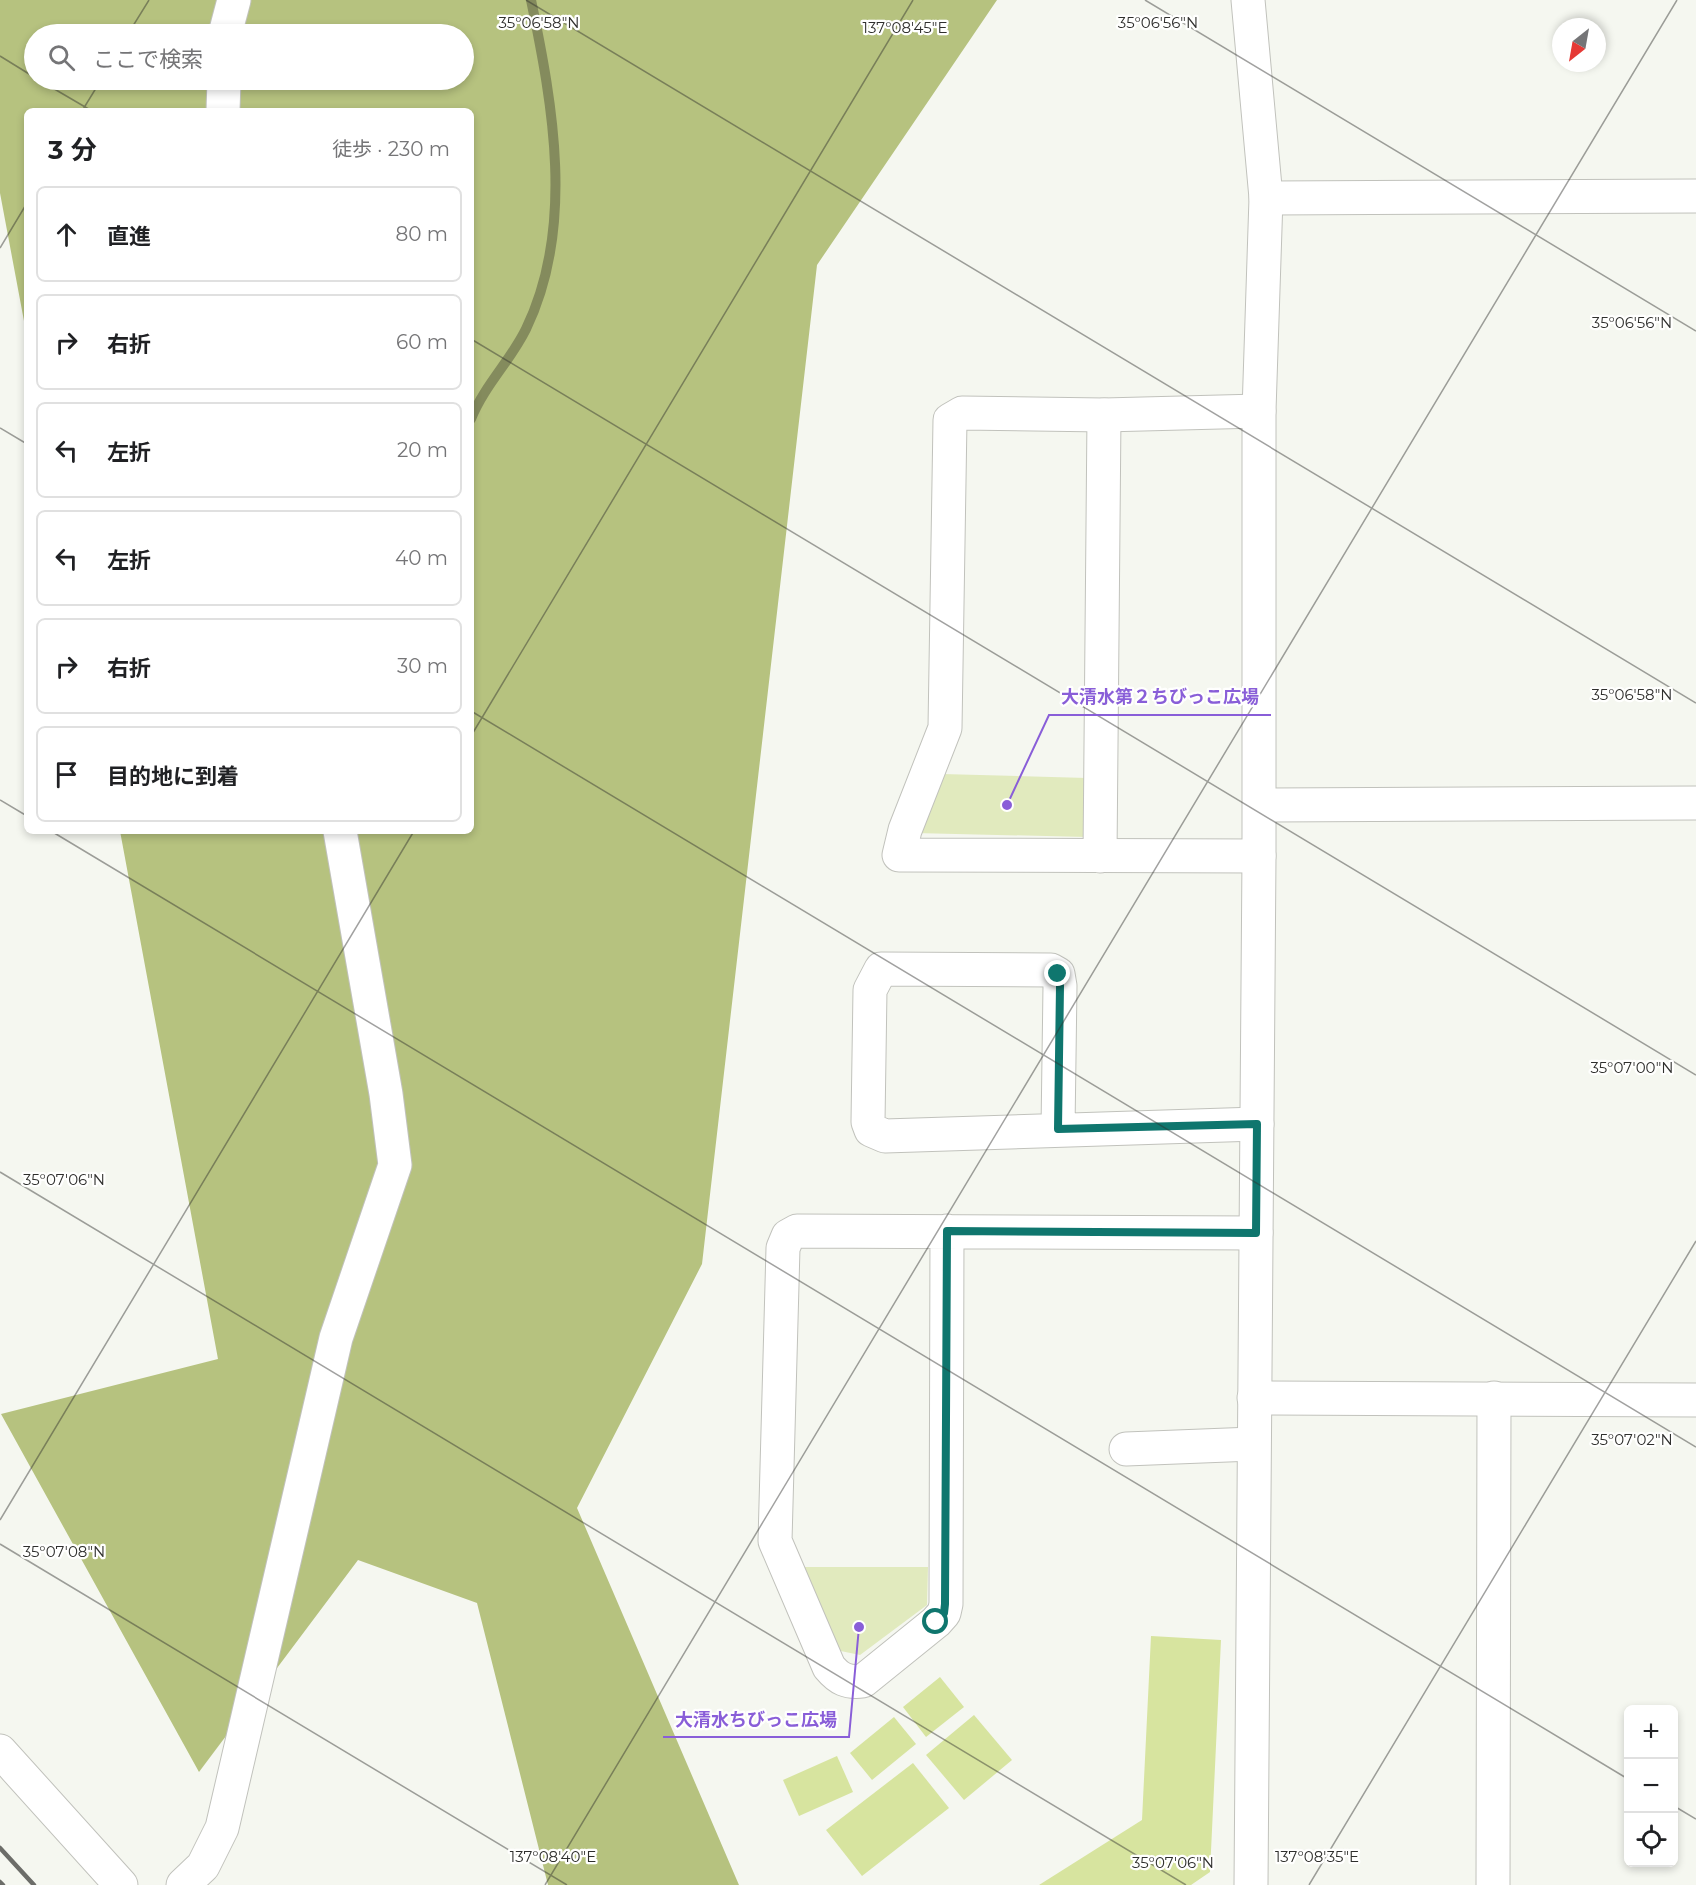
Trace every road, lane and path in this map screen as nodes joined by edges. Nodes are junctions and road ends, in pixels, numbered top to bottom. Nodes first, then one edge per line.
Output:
1 (234, 0) edge
2 (1248, 0) edge
3 (228, 24) edge
4 (224, 90) edge
5 (223, 108) edge
6 (1696, 196) edge
7 (1266, 198) junction
8 (1259, 411) junction
9 (1104, 415) junction
10 (1696, 803) edge
11 (1260, 805) junction
12 (341, 834) edge
13 (1100, 856) junction
14 (1259, 856) junction
15 (1257, 1124) junction
16 (1058, 1129) junction
17 (947, 1231) junction
18 (1256, 1233) junction
19 (1254, 1398) junction
20 (1494, 1398) junction
21 (1696, 1400) edge
22 (1254, 1444) junction
23 (1126, 1449) dead end
24 (0, 1751) edge
25 (121, 1885) edge
26 (183, 1885) edge
27 (1251, 1885) edge
28 (1493, 1885) edge

1 - 3 street
2 - 7 street
4 - 5 street
6 - 7 street
7 - 8 street
8 - 9 street
8 - 11 street
9 - 13 street
9 - 13 street
10 - 11 street
11 - 14 street
12 - 26 street
13 - 14 street
14 - 15 street
15 - 16 street
15 - 18 street
16 - 16 street
17 - 17 street
17 - 18 street
18 - 19 street
19 - 20 street
19 - 22 street
20 - 21 street
20 - 28 street
22 - 23 street
22 - 27 street
24 - 25 street

